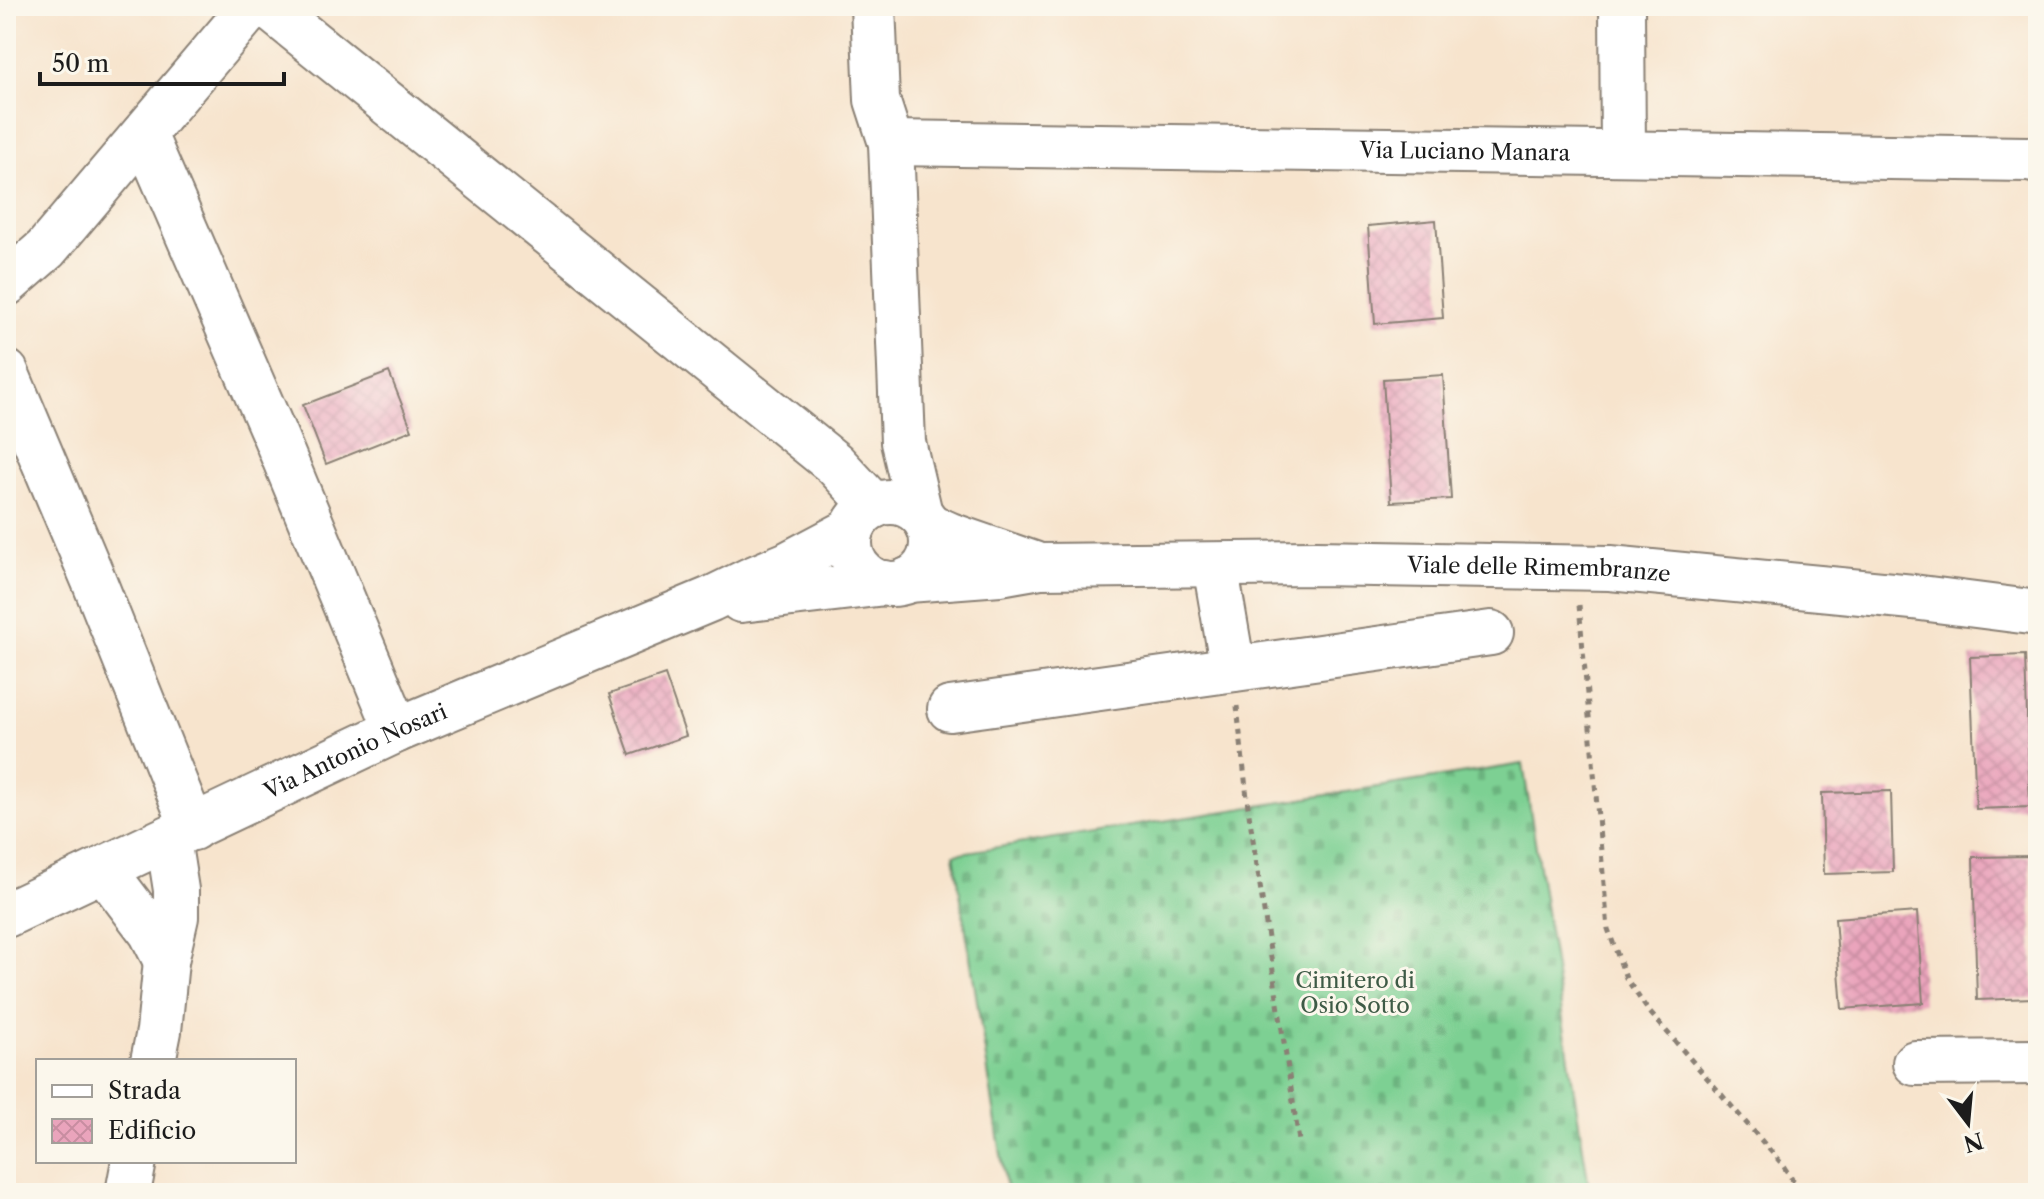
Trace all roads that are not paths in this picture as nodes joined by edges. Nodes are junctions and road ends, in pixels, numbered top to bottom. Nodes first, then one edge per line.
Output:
1 (252, 6) edge
2 (267, 6) edge
3 (873, 6) edge
4 (1622, 6) edge
5 (144, 134) junction
6 (891, 143) junction
7 (1623, 153) junction
8 (2038, 161) edge
9 (6, 284) edge
10 (6, 372) edge
11 (891, 515) junction
12 (1215, 565) junction
13 (1040, 566) junction
14 (896, 582) junction
15 (711, 599) junction
16 (2038, 613) edge
17 (1491, 633) dead end
18 (1233, 669) junction
19 (950, 709) dead end
20 (397, 730) junction
21 (181, 834) junction
22 (104, 870) junction
23 (6, 915) edge
24 (166, 961) junction
25 (153, 1059) edge
26 (2038, 1062) edge
27 (1915, 1063) dead end
28 (134, 1163) edge
29 (128, 1193) edge

1 - 5 street
2 - 11 street
3 - 6 street
4 - 7 street
5 - 9 street
5 - 20 street
6 - 7 street, Via Luciano Manara
6 - 11 street
7 - 8 street, Via Luciano Manara
10 - 21 street
11 - 13 street, Viale delle Rimembranze
11 - 14 street
11 - 14 street
11 - 15 street, Via Antonio Nosari
12 - 13 street, Viale delle Rimembranze
12 - 16 street, Viale delle Rimembranze
12 - 18 street
13 - 14 street, Viale delle Rimembranze
14 - 15 street, Via Antonio Nosari
15 - 20 street, Via Antonio Nosari
17 - 18 street
18 - 19 street
20 - 21 street, Via Antonio Nosari
21 - 22 street, Via Antonio Nosari
21 - 24 street
22 - 23 street, Via Antonio Nosari
22 - 24 street
24 - 25 street
26 - 27 street
28 - 29 street

